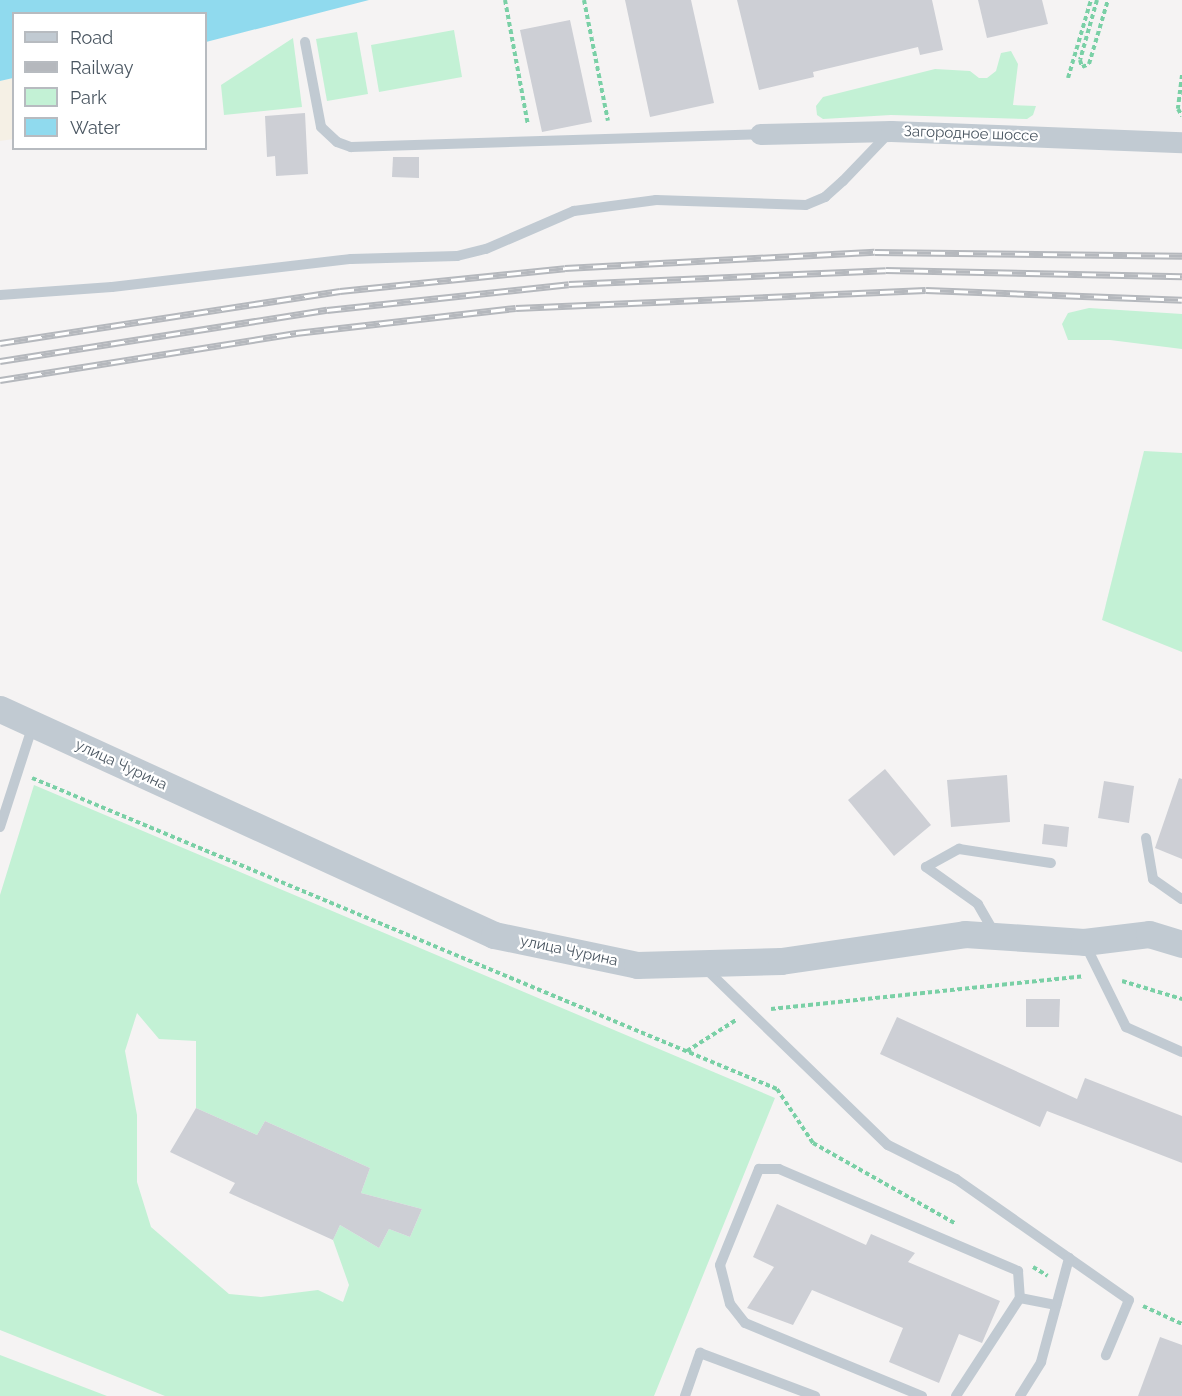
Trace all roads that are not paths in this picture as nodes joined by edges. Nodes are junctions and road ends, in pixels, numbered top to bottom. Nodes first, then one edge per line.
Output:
1 (305, 42) dead end
2 (891, 131) junction
3 (760, 134) joint
4 (1182, 142) edge
5 (0, 295) edge
6 (0, 709) edge
7 (33, 724) junction
8 (0, 827) edge
9 (1146, 838) dead end
10 (1051, 863) dead end
11 (1182, 899) edge
12 (995, 934) junction
13 (1084, 942) junction
14 (1182, 944) edge
15 (699, 963) junction
16 (1182, 1052) edge
17 (1069, 1258) junction
18 (1020, 1298) junction
19 (1056, 1305) junction
20 (1106, 1354) dead end
21 (685, 1396) edge
22 (815, 1396) edge
23 (922, 1396) edge
24 (957, 1396) edge
25 (1020, 1396) edge

1 - 3 lane
2 - 3 street, Загородное шоссе
2 - 4 street, Загородное шоссе
2 - 5 lane
6 - 7 street, улица Чурина
7 - 8 lane
7 - 15 street, улица Чурина
9 - 11 lane
10 - 12 lane
12 - 13 street, улица Чурина
12 - 15 street, улица Чурина
13 - 14 street, улица Чурина
13 - 16 lane
15 - 17 lane
17 - 19 lane
17 - 20 lane
18 - 19 lane
18 - 23 lane
18 - 24 lane
19 - 25 lane
21 - 22 lane

